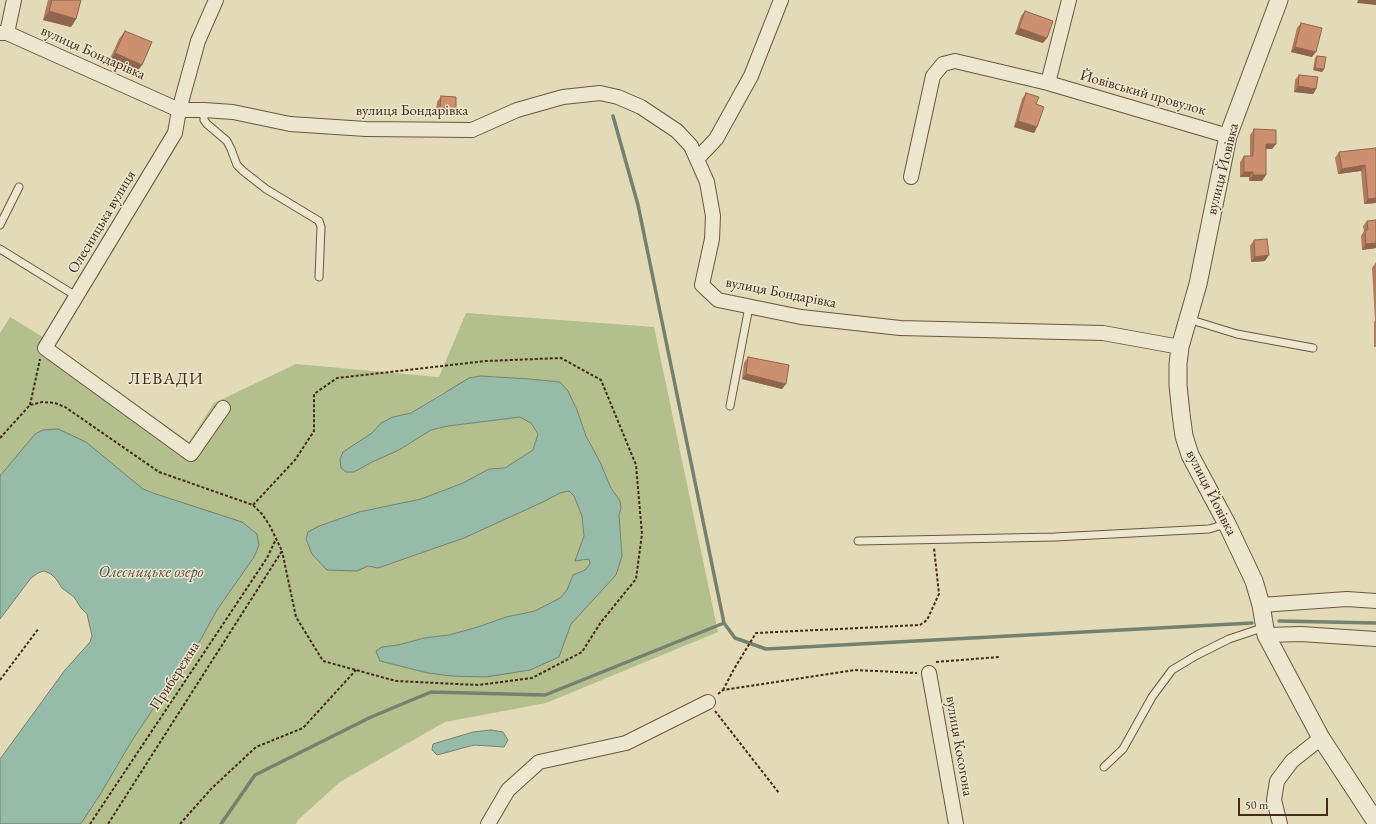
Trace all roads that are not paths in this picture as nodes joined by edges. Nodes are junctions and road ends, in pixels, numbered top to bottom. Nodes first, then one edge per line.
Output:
1 (14, 0) edge
2 (216, 0) edge
3 (781, 0) edge
4 (1069, 0) edge
5 (1279, 0) edge
6 (3, 33) edge
7 (1048, 84) junction
8 (179, 110) junction
9 (204, 110) junction
10 (1228, 136) junction
11 (697, 159) junction
12 (911, 177) dead end
13 (20, 187) dead end
14 (0, 225) edge
15 (0, 249) edge
16 (319, 277) dead end
17 (76, 296) junction
18 (749, 307) junction
19 (1188, 319) junction
20 (1180, 347) junction
21 (1312, 348) dead end
22 (730, 406) dead end
23 (223, 408) dead end
24 (1227, 524) junction
25 (858, 541) dead end
26 (1376, 600) edge
27 (1261, 605) junction
28 (1266, 631) junction
29 (1376, 639) edge
30 (929, 673) road end
31 (708, 702) road end
32 (1321, 738) junction
33 (1104, 767) dead end
34 (1376, 822) edge
35 (488, 824) edge
36 (956, 824) edge
37 (1280, 824) edge

1 - 6 street
2 - 8 street, Олесницька вулиця
3 - 11 street
4 - 7 street
5 - 10 street, вулиця Йовівка
6 - 8 street, вулиця Бондарівка
7 - 10 street, Йовівський провулок
7 - 12 street, Йовівський провулок
8 - 9 street, вулиця Бондарівка
8 - 17 street, Олесницька вулиця
9 - 11 street, вулиця Бондарівка
9 - 16 lane
10 - 19 street, вулиця Йовівка
11 - 18 street, вулиця Бондарівка
13 - 14 lane
15 - 17 lane
17 - 23 street, Олесницька вулиця
18 - 20 street, вулиця Бондарівка
18 - 22 lane
19 - 20 street, вулиця Йовівка
19 - 21 lane
20 - 24 street, вулиця Йовівка
24 - 25 lane
24 - 27 street, вулиця Йовівка
26 - 27 street
27 - 28 street, вулиця Йовівка
28 - 29 street
28 - 32 street, вулиця Йовівка
28 - 33 lane
30 - 36 street, вулиця Косогона
31 - 35 street
32 - 34 street, вулиця Йовівка
32 - 37 street

